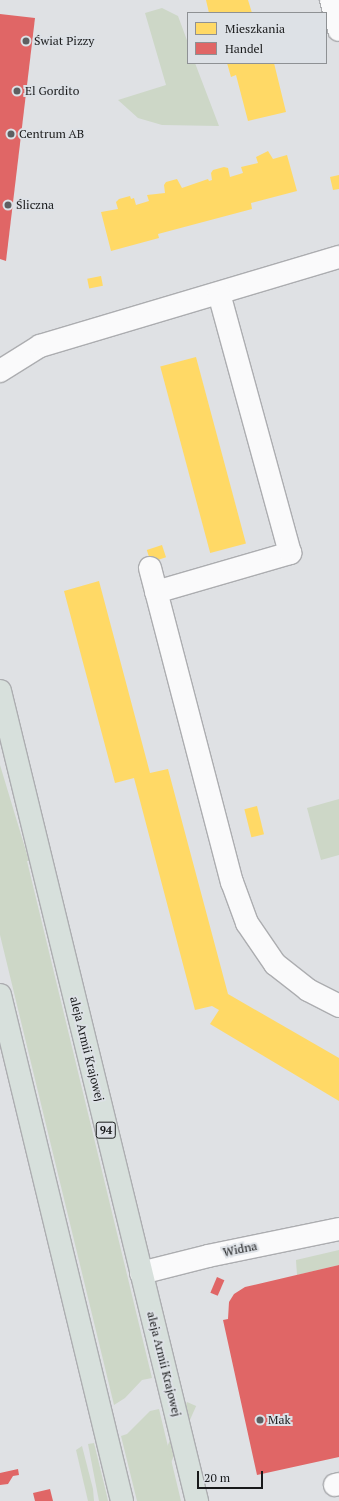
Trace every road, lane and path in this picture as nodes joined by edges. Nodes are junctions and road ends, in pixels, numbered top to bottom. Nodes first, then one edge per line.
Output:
1 (331, 0) edge
2 (339, 30) edge
3 (339, 257) edge
4 (219, 294) junction
5 (0, 371) edge
6 (150, 568) dead end
7 (156, 592) junction
8 (0, 691) edge
9 (0, 995) edge
10 (339, 1006) edge
11 (339, 1229) edge
12 (141, 1273) junction
13 (122, 1501) edge
14 (197, 1501) edge

1 - 2 street
3 - 4 street
4 - 5 street
4 - 7 street
6 - 7 street
7 - 10 street
8 - 12 main road, aleja Armii Krajowej / 94
9 - 13 main road
11 - 12 street, Widna
12 - 14 main road, aleja Armii Krajowej / 94

